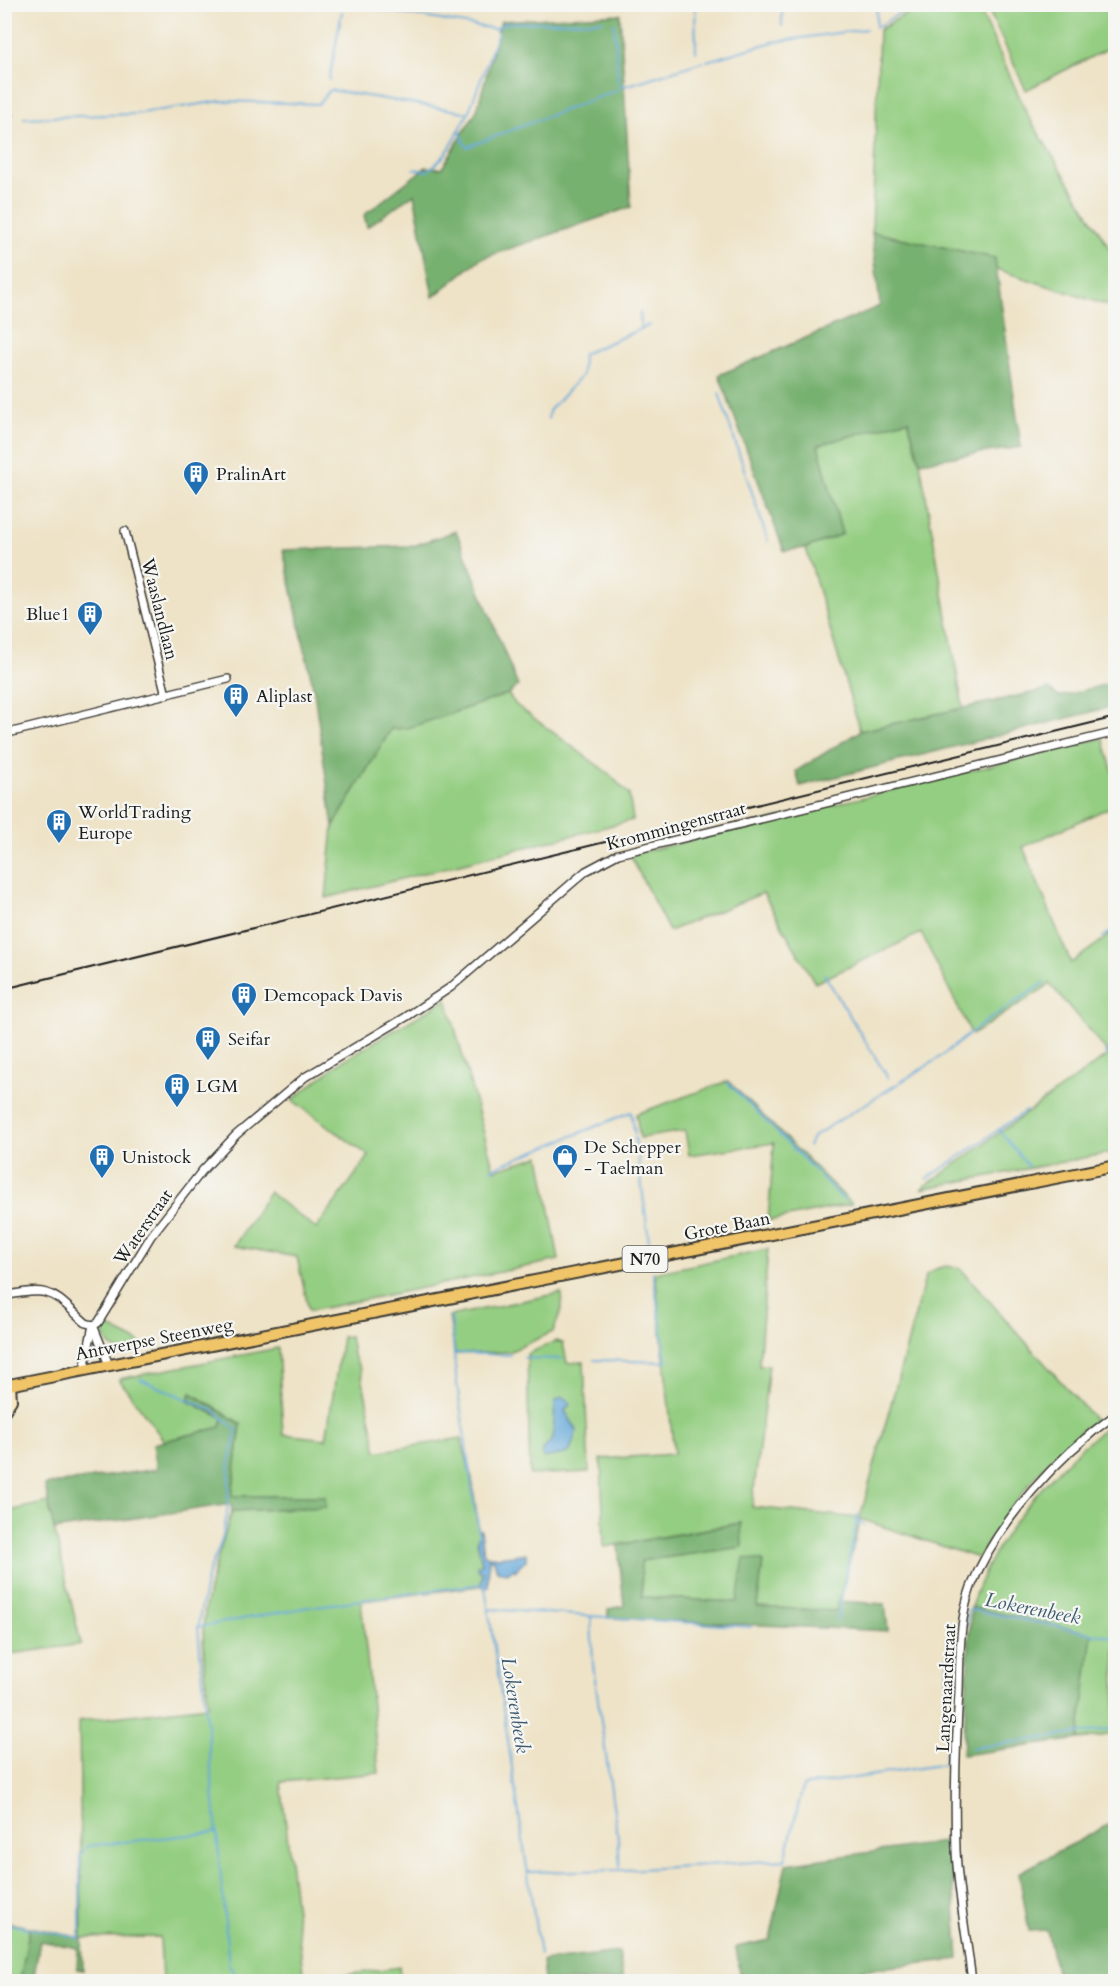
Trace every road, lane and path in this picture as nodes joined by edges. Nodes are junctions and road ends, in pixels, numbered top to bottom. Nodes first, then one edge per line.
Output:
1 (125, 531) dead end
2 (228, 680) dead end
3 (166, 695) junction
4 (1116, 732) edge
5 (4, 734) edge
6 (305, 1077) joint
7 (1116, 1166) edge
8 (4, 1296) edge
9 (93, 1325) junction
10 (309, 1325) joint
11 (110, 1365) junction
12 (84, 1370) junction
13 (7, 1386) edge
14 (4, 1411) edge
15 (1116, 1414) edge
16 (972, 1982) edge

1 - 3 street, Waaslandlaan
2 - 3 street
3 - 5 street
4 - 6 street, Krommingenstraat
6 - 9 street, Waterstraat
7 - 10 main road, Grote Baan / N70
8 - 9 street
9 - 11 street
9 - 12 street
10 - 11 main road, Antwerpse Steenweg / N70
11 - 12 main road, Antwerpse Steenweg / N70
12 - 13 main road, Antwerpse Steenweg / N70
13 - 14 street
15 - 16 street, Langenaardstraat

